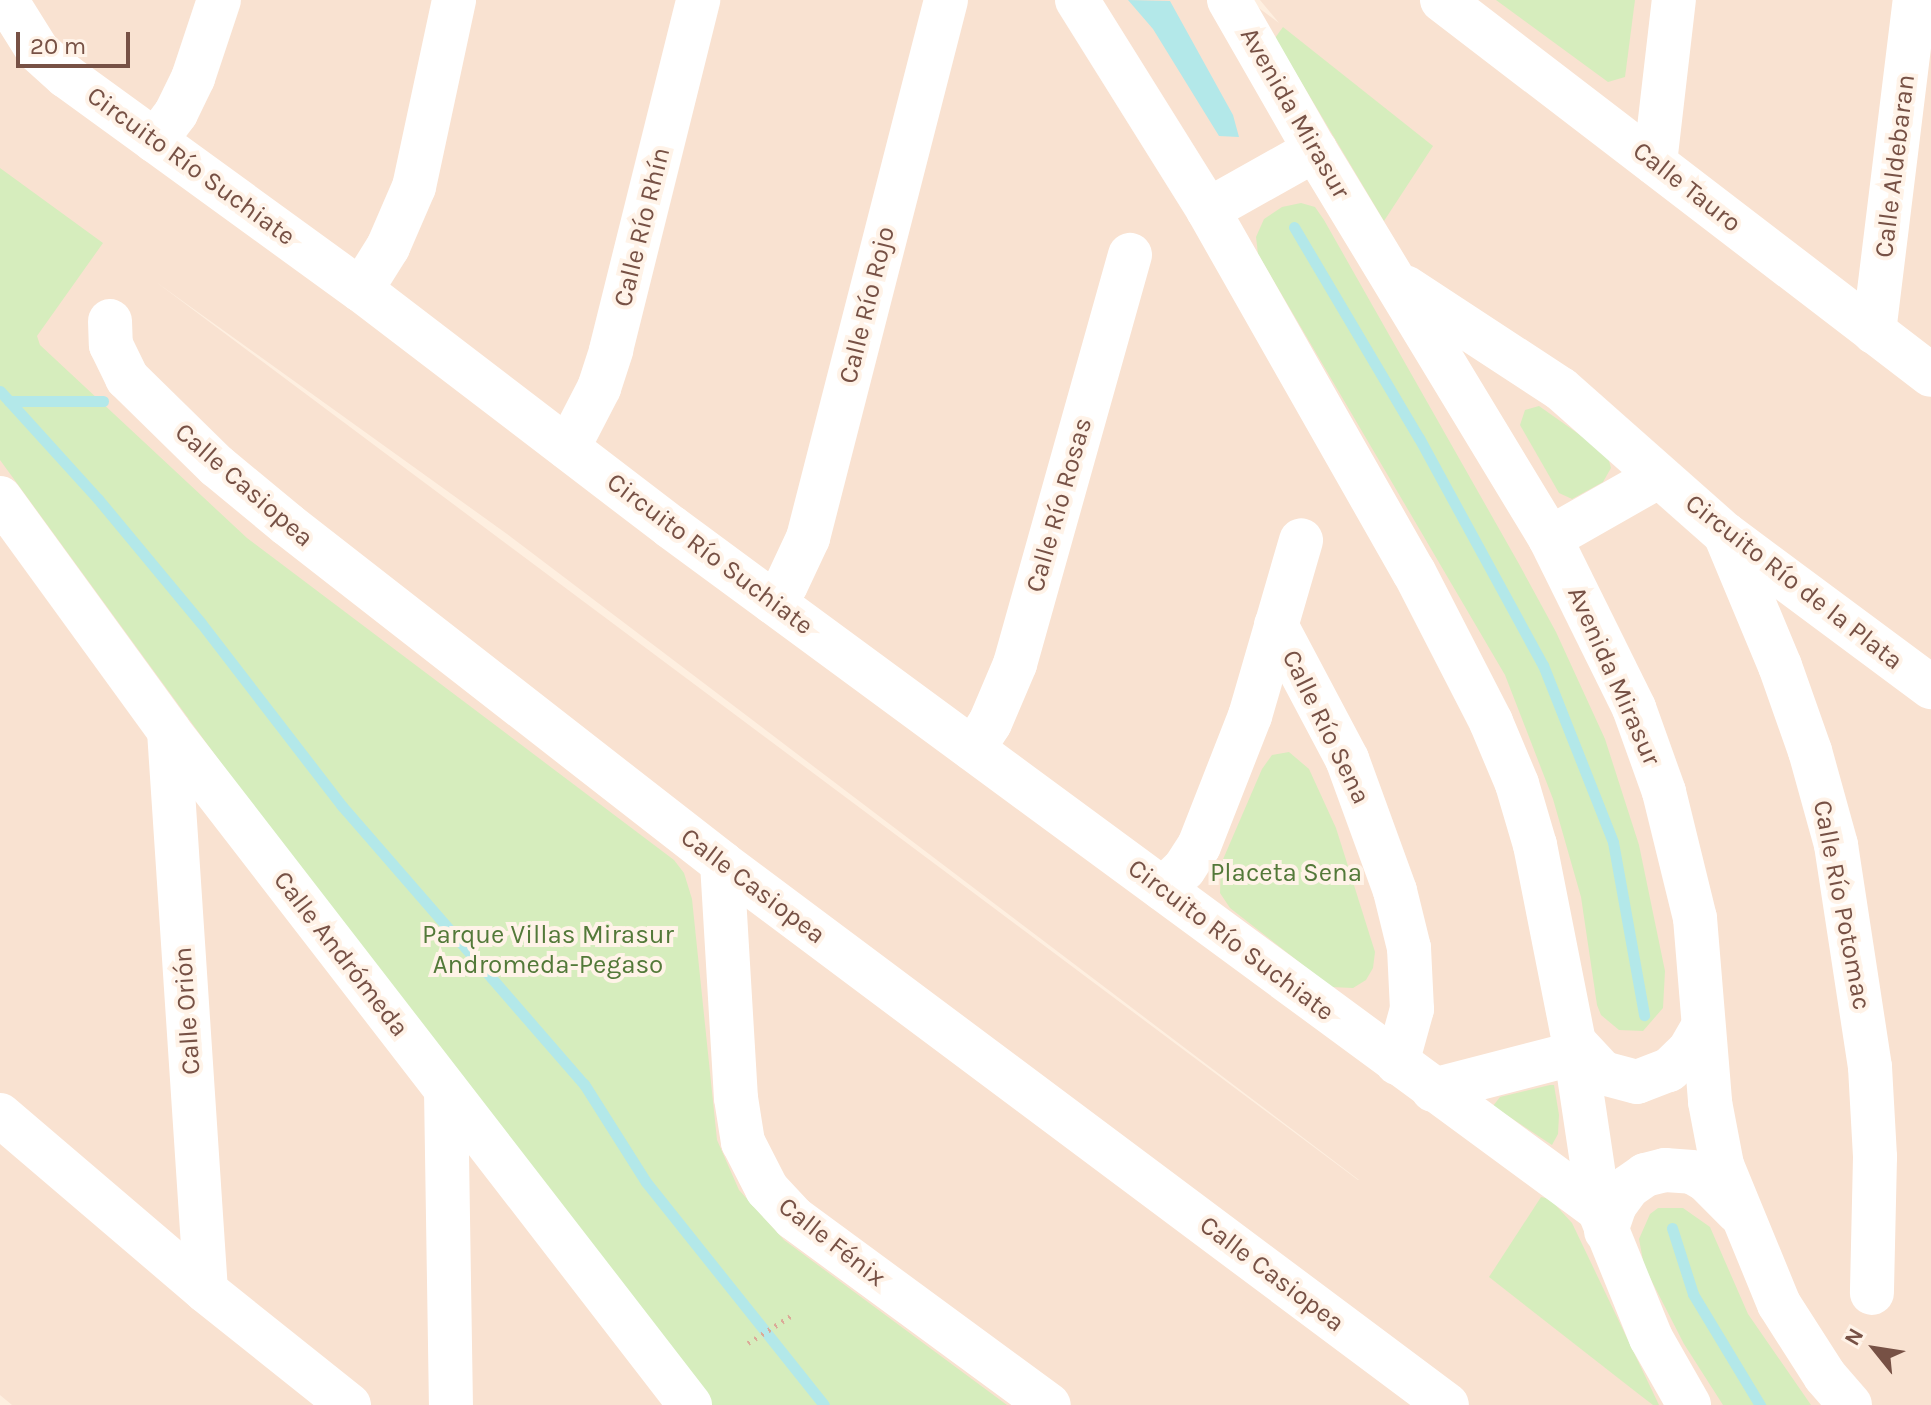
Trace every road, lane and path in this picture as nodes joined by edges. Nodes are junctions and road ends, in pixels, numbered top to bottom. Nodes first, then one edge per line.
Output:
1 (6, 0) edge
2 (219, 0) edge
3 (454, 0) edge
4 (698, 0) edge
5 (946, 0) edge
6 (1077, 0) edge
7 (1229, 0) edge
8 (1442, 0) edge
9 (1674, 0) edge
10 (1915, 0) edge
11 (155, 141) junction
12 (1315, 150) junction
13 (1655, 163) junction
14 (1208, 210) junction
15 (1130, 255) dead end
16 (1391, 277) junction
17 (361, 290) junction
18 (110, 321) dead end
19 (1874, 332) junction
20 (1931, 375) edge
21 (568, 448) junction
22 (1659, 476) junction
23 (0, 498) edge
24 (1725, 534) junction
25 (1550, 538) junction
26 (1301, 540) dead end
27 (773, 602) junction
28 (1276, 625) junction
29 (1931, 687) edge
30 (169, 731) junction
31 (973, 749) junction
32 (722, 863) junction
33 (1163, 889) junction
34 (1703, 1027) junction
35 (1575, 1047) junction
36 (1397, 1063) junction
37 (446, 1090) junction
38 (1433, 1090) junction
39 (0, 1115) edge
40 (1742, 1217) junction
41 (1603, 1220) junction
42 (206, 1291) junction
43 (1872, 1293) dead end
44 (794, 1314) dead end
45 (748, 1343) dead end
46 (349, 1405) edge
47 (451, 1405) edge
48 (690, 1405) edge
49 (1049, 1405) edge
50 (1447, 1405) edge
51 (1689, 1405) edge
52 (1850, 1405) edge

1 - 11 street, Circuito Río Suchiate
2 - 11 street
3 - 17 street
4 - 21 street, Calle Río Rhín
5 - 27 street, Calle Río Rojo
6 - 14 street
7 - 12 street, Avenida Mirasur
8 - 13 street, Calle Tauro
9 - 13 street
10 - 19 street, Calle Aldebaran
11 - 17 street, Circuito Río Suchiate
12 - 14 street
12 - 16 street, Avenida Mirasur
13 - 19 street, Calle Tauro
14 - 35 street
15 - 31 street, Calle Río Rosas
16 - 22 street, Circuito Río de la Plata
16 - 25 street, Avenida Mirasur
17 - 21 street, Circuito Río Suchiate
18 - 32 street, Calle Casiopea
19 - 20 street, Calle Tauro
21 - 27 street, Circuito Río Suchiate
22 - 24 street, Circuito Río de la Plata
22 - 25 street, Circuito Río de la Plata
23 - 30 street, Calle Andrómeda
24 - 29 street, Circuito Río de la Plata
24 - 43 street, Calle Río Potomac
25 - 34 street, Avenida Mirasur
26 - 28 street, Calle Río Sena
27 - 31 street, Circuito Río Suchiate
28 - 33 street, Calle Río Sena
28 - 36 street, Calle Río Sena
30 - 37 street, Calle Andrómeda
30 - 42 street, Calle Orión
31 - 33 street, Circuito Río Suchiate
32 - 49 street, Calle Fénix
32 - 50 street, Calle Casiopea
33 - 36 street, Circuito Río Suchiate
34 - 35 street
34 - 40 street, Avenida Mirasur
35 - 38 street
35 - 41 street
36 - 38 street, Circuito Río Suchiate
37 - 47 street
37 - 48 street, Calle Andrómeda
38 - 41 street, Circuito Río Suchiate
39 - 42 street
40 - 41 street
40 - 52 street, Avenida Mirasur
41 - 51 street
42 - 46 street
44 - 45 path

